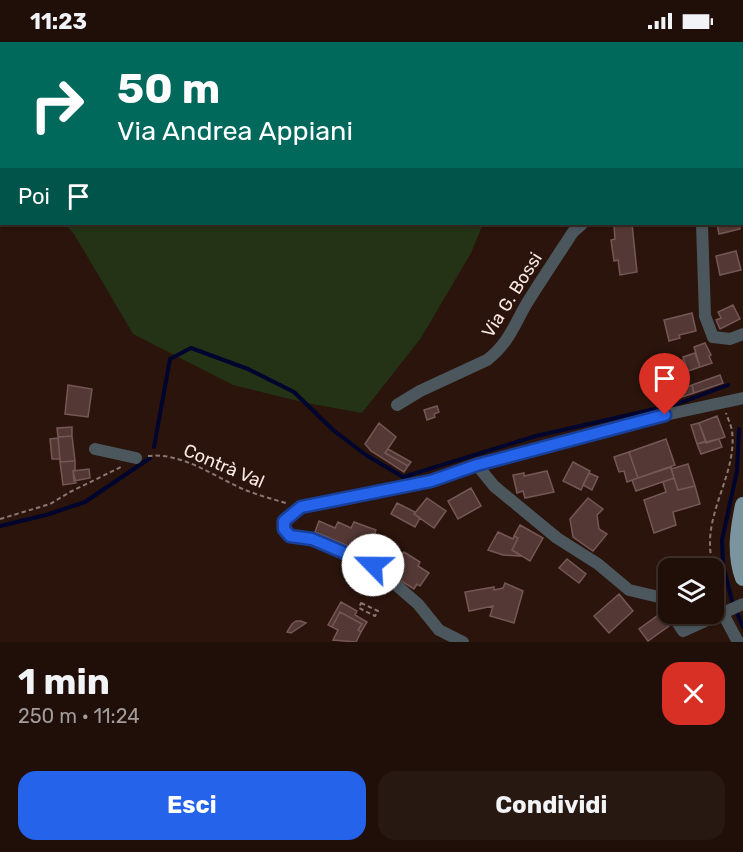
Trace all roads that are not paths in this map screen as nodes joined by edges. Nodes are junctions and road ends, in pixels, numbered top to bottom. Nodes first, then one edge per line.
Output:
1 (581, 225) edge
2 (702, 225) edge
3 (743, 334) edge
4 (743, 398) edge
5 (397, 405) dead end
6 (95, 449) dead end
7 (136, 458) road end
8 (477, 465) junction
9 (743, 506) edge
10 (743, 578) edge
11 (658, 597) edge
12 (741, 605) edge
13 (724, 612) joint
14 (679, 624) edge
15 (697, 624) edge
16 (463, 642) edge
17 (738, 642) edge

1 - 5 street, Via G. Bossi
2 - 3 street
4 - 8 street
6 - 7 street
8 - 11 street
8 - 16 street
9 - 10 main road
12 - 13 street
13 - 17 street
14 - 15 street

